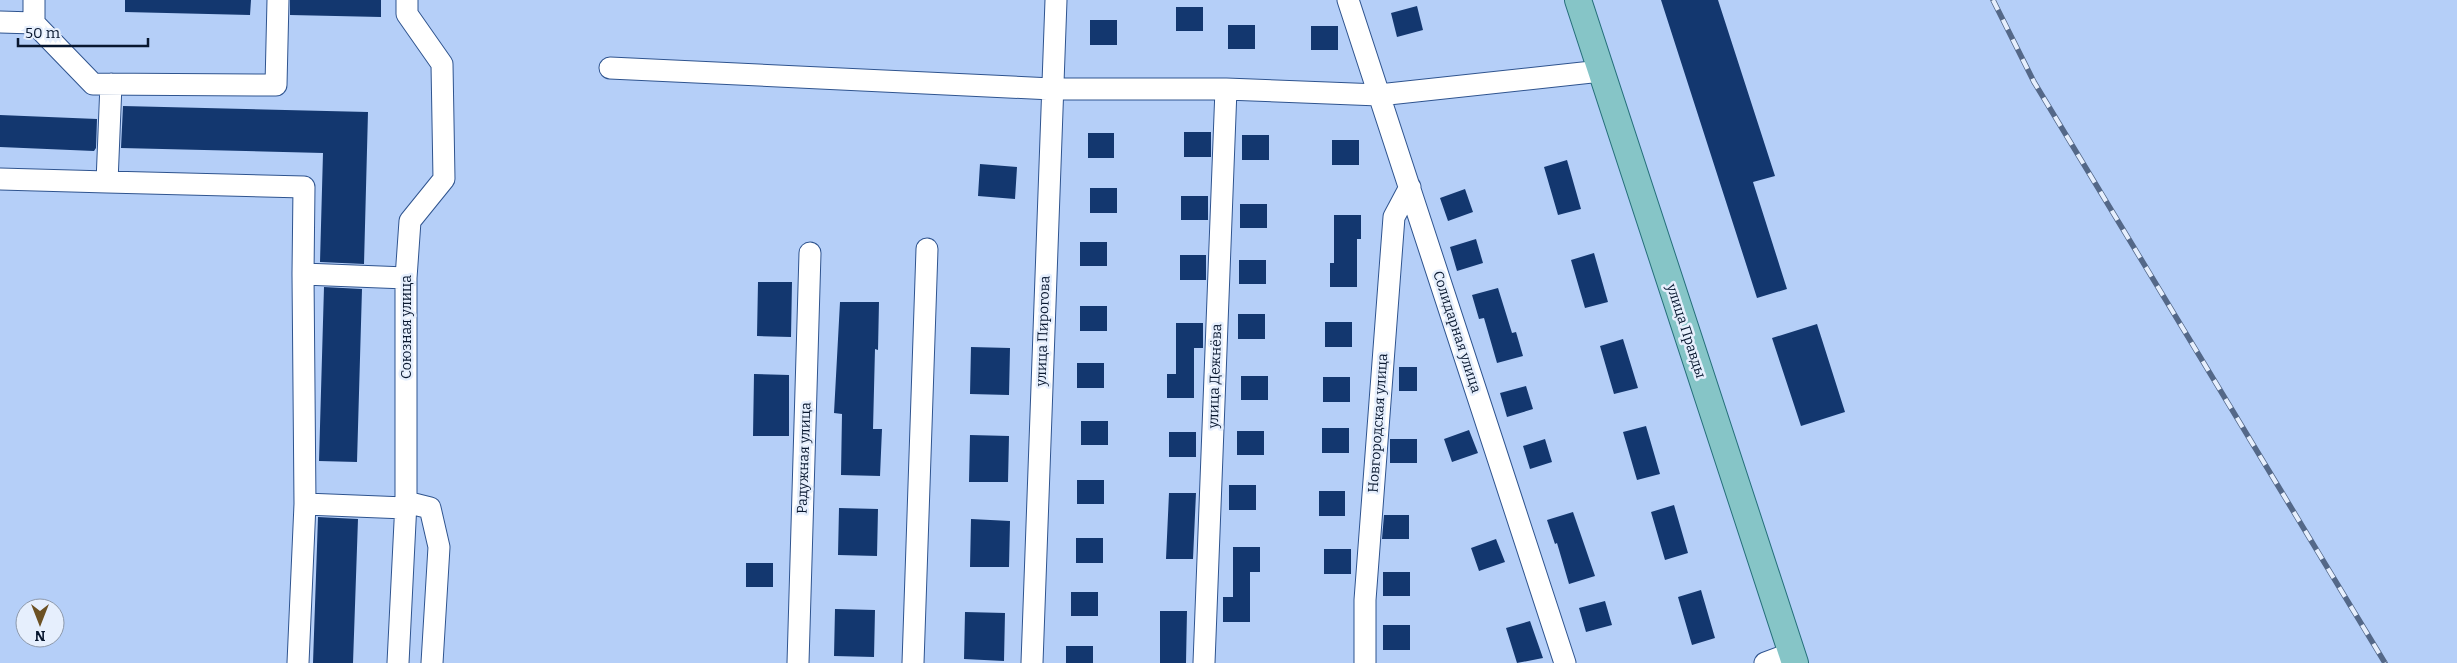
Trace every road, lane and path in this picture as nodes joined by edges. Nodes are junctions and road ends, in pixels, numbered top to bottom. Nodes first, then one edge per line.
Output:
1 (34, 0) edge
2 (278, 0) edge
3 (1056, 0) edge
4 (1348, 0) edge
5 (1578, 0) edge
6 (407, 7) edge
7 (0, 22) edge
8 (34, 23) junction
9 (610, 68) dead end
10 (1601, 71) junction
11 (111, 84) junction
12 (1052, 88) junction
13 (1226, 89) junction
14 (1379, 95) junction
15 (0, 179) edge
16 (107, 182) junction
17 (1410, 187) junction
18 (927, 249) dead end
19 (810, 253) dead end
20 (303, 274) junction
21 (406, 278) junction
22 (305, 504) junction
23 (405, 505) junction
24 (1793, 658) edge
25 (298, 663) edge
26 (398, 663) edge
27 (432, 663) edge
28 (798, 663) edge
29 (913, 663) edge
30 (1032, 663) edge
31 (1204, 663) edge
32 (1365, 663) edge
33 (1565, 663) edge
34 (1765, 663) edge

1 - 8 street
2 - 11 street
3 - 12 street, улица Пирогова
4 - 14 street, Солидарная улица
5 - 10 main road, улица Правды
6 - 21 street, Союзная улица
7 - 8 street
8 - 11 street
9 - 12 street
10 - 14 street
10 - 24 main road, улица Правды
11 - 16 street
12 - 13 street
12 - 30 street, улица Пирогова
13 - 14 street
13 - 31 street, улица Дежнёва
14 - 17 street, Солидарная улица
15 - 16 street
16 - 20 street
17 - 32 street, Новгородская улица
17 - 33 street, Солидарная улица
18 - 29 street
19 - 28 street, Радужная улица
20 - 21 street
20 - 22 street
21 - 23 street, Союзная улица
22 - 23 street
22 - 25 street
23 - 26 street, Союзная улица
23 - 27 street
24 - 34 street

